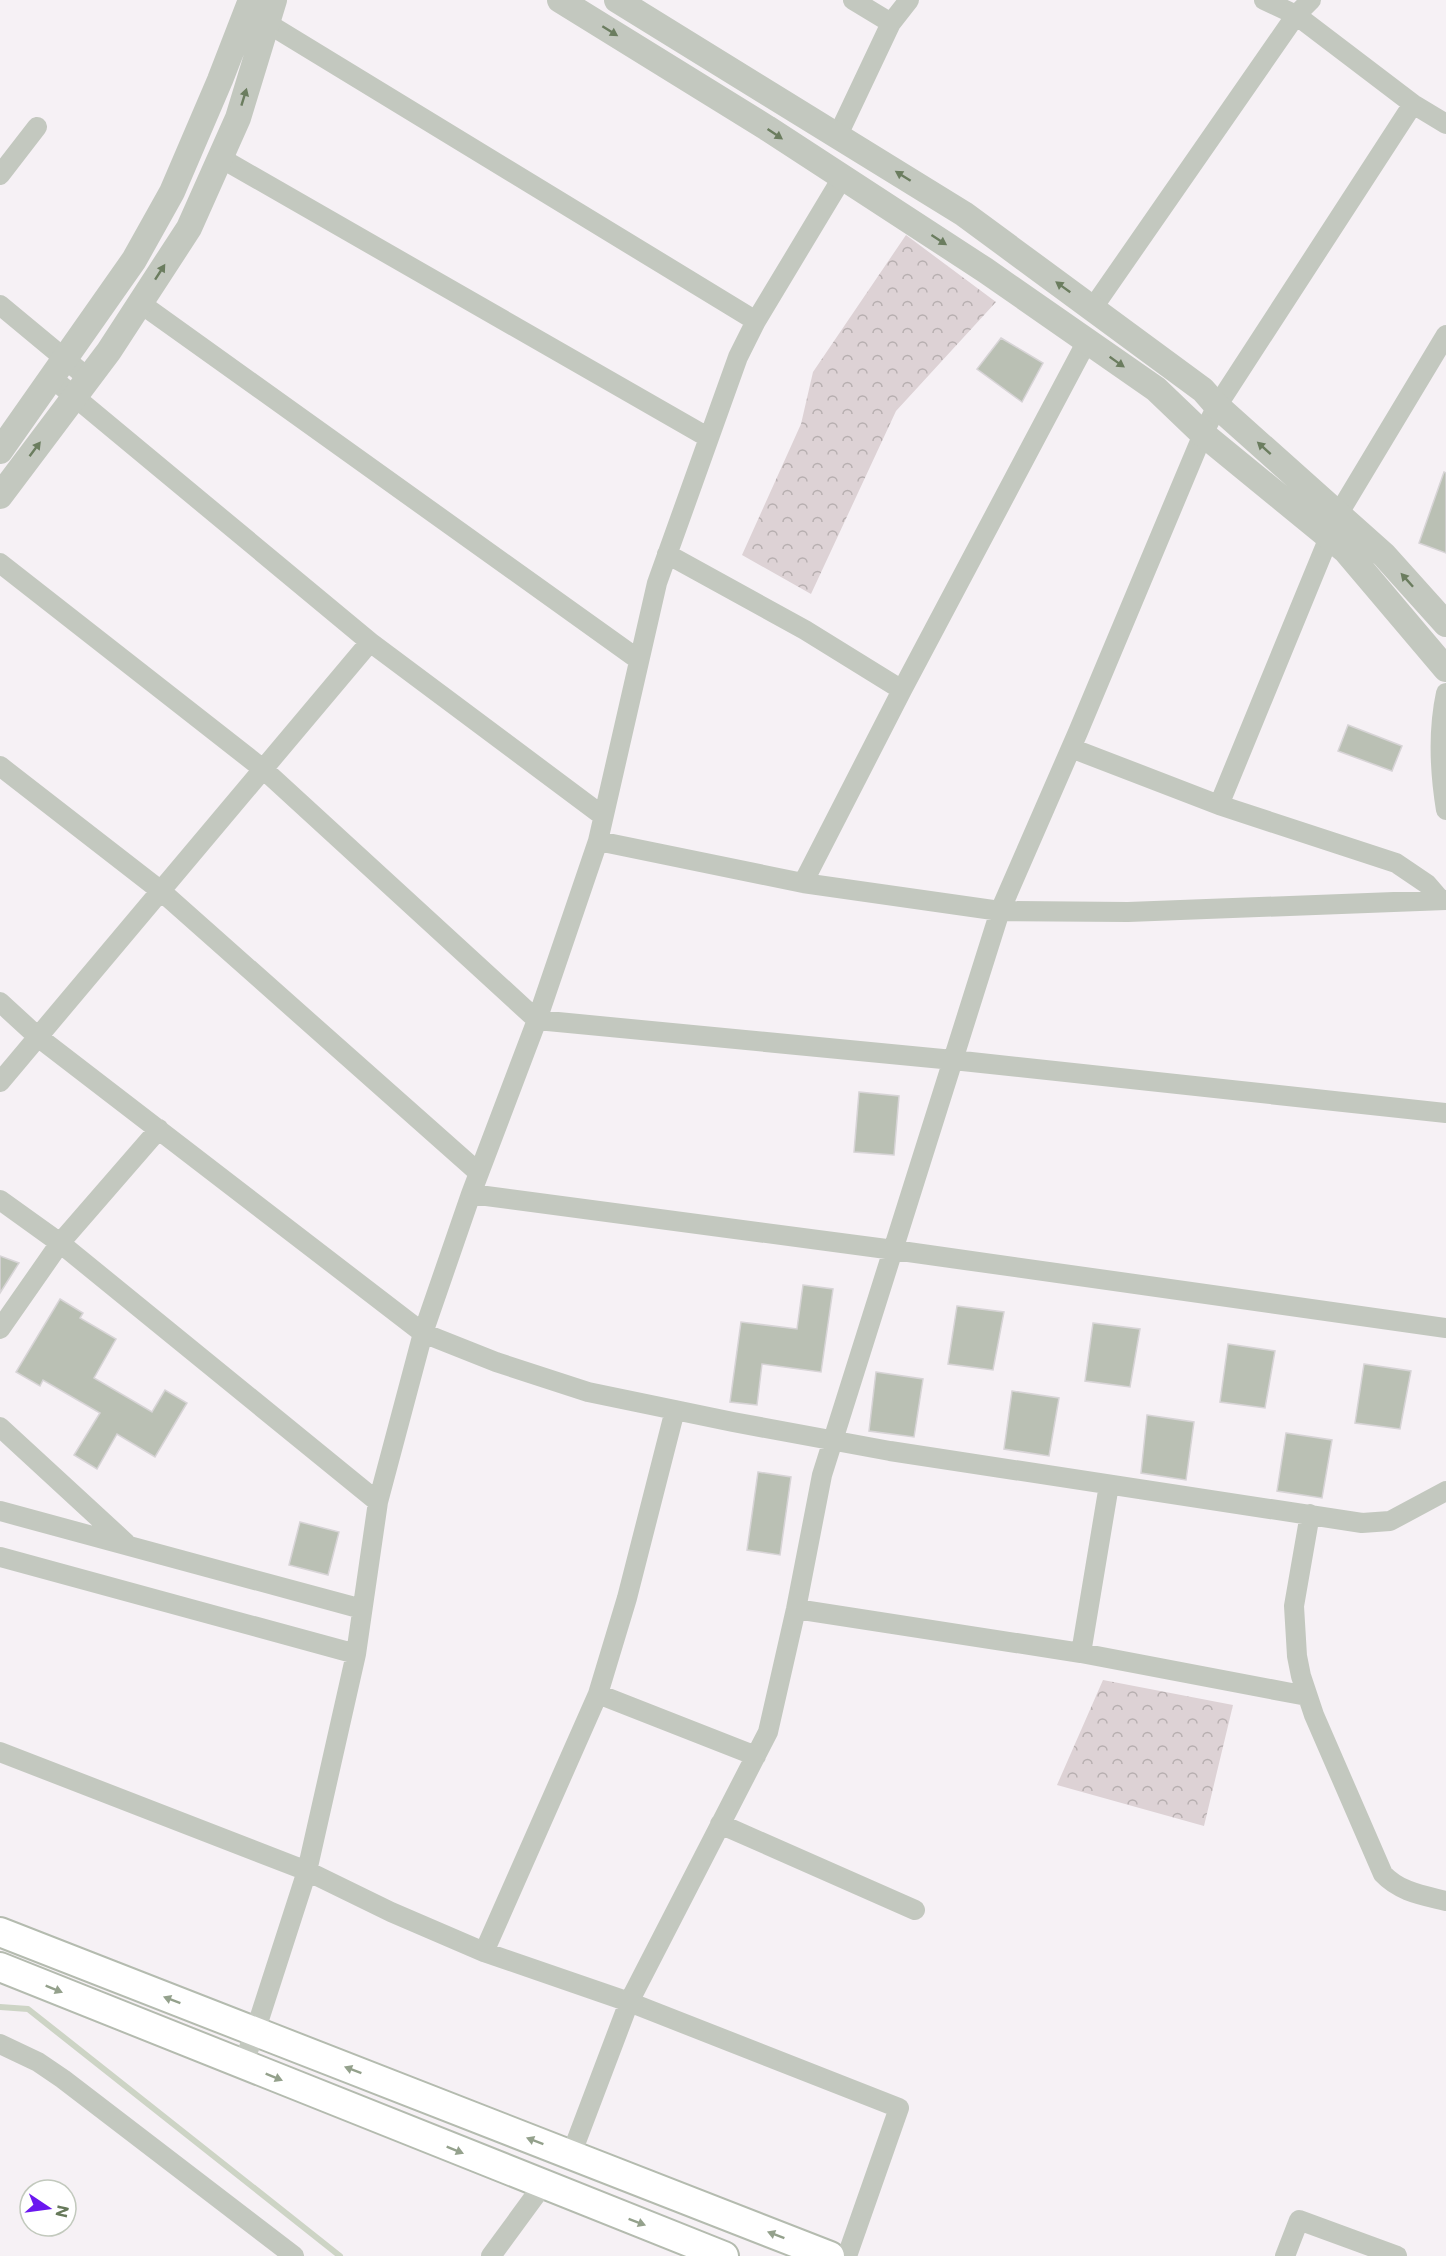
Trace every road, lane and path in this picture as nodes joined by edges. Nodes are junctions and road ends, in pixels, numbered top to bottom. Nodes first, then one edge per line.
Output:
1 (560, 0) edge
2 (617, 0) edge
3 (853, 0) edge
4 (909, 0) edge
5 (1264, 0) edge
6 (1311, 0) edge
7 (255, 6) edge
8 (1296, 15) junction
9 (891, 22) junction
10 (1413, 104) junction
11 (1446, 124) edge
12 (37, 127) dead end
13 (838, 135) junction
14 (219, 157) junction
15 (0, 175) edge
16 (842, 178) junction
17 (140, 303) junction
18 (0, 305) edge
19 (1092, 309) junction
20 (756, 321) junction
21 (1446, 335) edge
22 (1087, 341) junction
23 (58, 369) junction
24 (82, 387) junction
25 (1217, 405) junction
26 (1203, 434) junction
27 (709, 438) junction
28 (0, 451) edge
29 (0, 496) edge
30 (1339, 513) junction
31 (1330, 538) junction
32 (668, 554) junction
33 (0, 562) edge
34 (1446, 624) edge
35 (370, 642) junction
36 (639, 660) junction
37 (1446, 669) edge
38 (902, 690) junction
39 (1446, 693) edge
40 (1071, 748) junction
41 (0, 766) edge
42 (263, 770) junction
43 (1219, 805) junction
44 (1446, 810) edge
45 (603, 816) junction
46 (597, 841) junction
47 (803, 883) junction
48 (161, 891) junction
49 (1443, 900) edge
50 (1000, 911) junction
51 (0, 1002) edge
52 (537, 1020) junction
53 (38, 1037) junction
54 (953, 1060) junction
55 (0, 1082) edge
56 (1446, 1113) edge
57 (159, 1129) junction
58 (479, 1173) junction
59 (471, 1194) junction
60 (0, 1200) edge
61 (60, 1243) junction
62 (894, 1250) junction
63 (1446, 1328) edge
64 (0, 1329) edge
65 (423, 1333) junction
66 (675, 1410) junction
67 (0, 1427) edge
68 (833, 1441) junction
69 (1109, 1485) junction
70 (1446, 1491) edge
71 (378, 1502) junction
72 (0, 1511) edge
73 (1310, 1514) junction
74 (129, 1545) junction
75 (0, 1557) edge
76 (362, 1609) junction
77 (796, 1609) junction
78 (1081, 1653) junction
79 (356, 1654) junction
80 (597, 1694) junction
81 (1307, 1696) junction
82 (0, 1752) edge
83 (756, 1756) junction
84 (720, 1824) junction
85 (306, 1871) junction
86 (1446, 1901) edge
87 (915, 1911) dead end
88 (0, 1932) edge
89 (484, 1952) junction
90 (0, 1967) edge
91 (629, 2002) junction
92 (255, 2032) junction
93 (0, 2044) edge
94 (243, 2064) junction
95 (571, 2155) junction
96 (543, 2185) junction
97 (294, 2256) edge
98 (491, 2256) edge
99 (724, 2256) edge
100 (830, 2256) edge
101 (847, 2256) edge
102 (1285, 2256) edge
103 (1397, 2256) edge

1 -> 16 street
2 - 13 street
3 - 9 street
4 - 9 street
5 - 8 street
6 - 8 street
14 -> 7 street
7 - 20 street
7 - 23 street
8 - 10 street
8 - 19 street
9 - 13 street
10 - 11 street
10 - 25 street
12 - 15 street
19 -> 13 street
17 -> 14 street
14 - 27 street
16 - 20 street
16 -> 22 street
17 - 24 street
17 - 36 street
18 - 23 street
19 - 25 street
20 - 27 street
21 - 30 street
22 -> 26 street
22 - 38 street
23 - 24 street
23 - 28 street
29 -> 24 street
24 - 35 street
25 - 26 street
30 -> 25 street
26 - 31 street
26 - 40 street
27 - 32 street
30 - 31 street
34 -> 30 street
31 - 37 street
31 - 43 street
32 - 36 street
32 - 38 street
33 - 42 street
35 - 42 street
35 - 45 street
36 - 45 street
38 - 47 street
39 - 44 street
40 - 43 street
40 - 50 street
41 - 48 street
42 - 48 street
42 - 52 street
43 - 49 street
45 - 46 street
46 - 47 street
46 - 52 street
47 - 50 street
48 - 53 street
48 - 58 street
49 - 50 street
50 - 54 street
51 - 53 street
52 - 54 street
52 - 58 street
53 - 55 street
53 - 57 street
54 - 56 street
54 - 62 street
57 - 61 street
57 - 65 street
58 - 59 street
59 - 62 street
59 - 65 street
60 - 61 street
61 - 64 street
61 - 71 street
62 - 63 street
62 - 68 street
65 - 66 street
65 - 71 street
66 - 68 street
66 - 80 street
67 - 74 street
68 - 69 street
68 - 77 street
69 - 73 street
69 - 78 street
70 - 73 street
71 - 76 street
72 - 74 street
73 - 81 street
74 - 76 street
75 - 79 street
76 - 79 street
77 - 78 street
77 - 83 street
78 - 81 street
79 - 85 street
80 - 83 street
80 - 89 street
81 - 86 street
82 - 85 street
83 - 84 street
84 - 87 street
84 - 91 street
85 - 89 street
85 - 92 street
92 -> 88 main road
89 - 91 street
90 -> 94 main road
91 - 95 street
91 - 101 street
92 - 94 street
95 -> 92 main road
93 - 97 street
94 -> 96 main road
100 -> 95 main road
96 - 98 street
96 -> 99 main road
102 - 103 street

